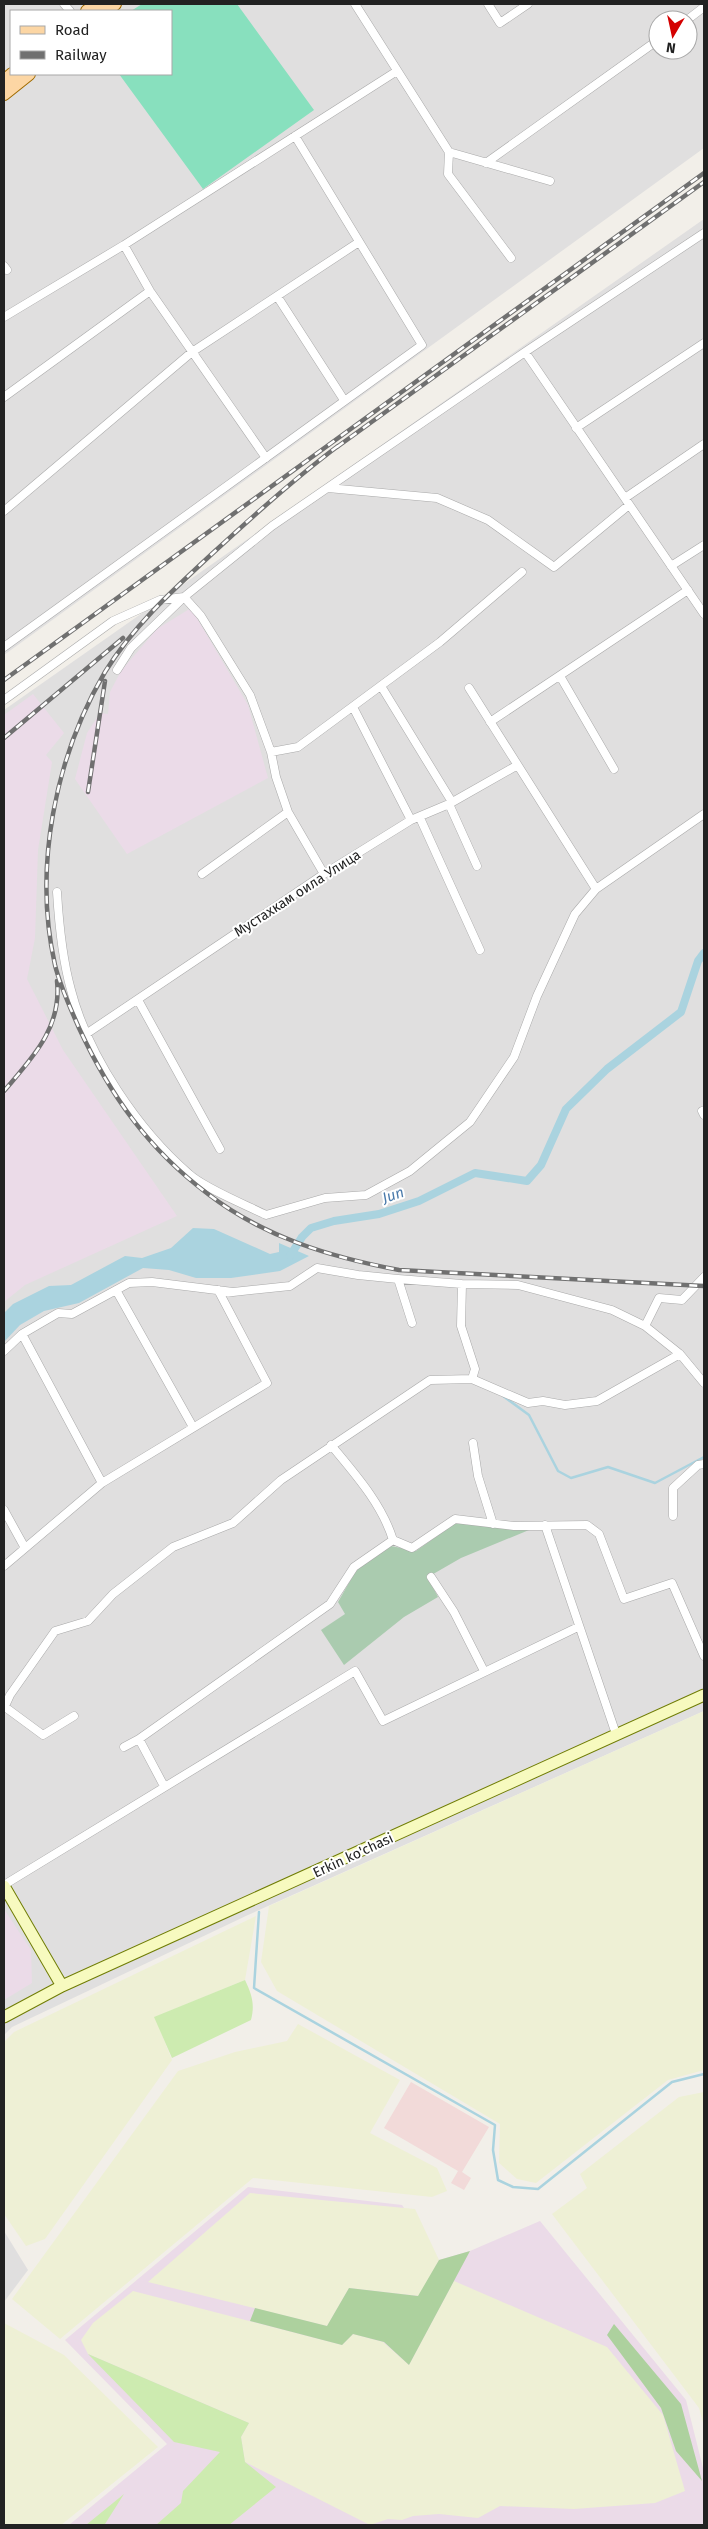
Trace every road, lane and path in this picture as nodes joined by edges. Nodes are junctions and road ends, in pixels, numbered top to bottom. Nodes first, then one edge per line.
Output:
1 (355, 4) edge
2 (488, 4) edge
3 (528, 4) edge
4 (648, 47) edge
5 (397, 71) junction
6 (28, 75) edge
7 (4, 94) edge
8 (295, 136) junction
9 (449, 152) junction
10 (486, 163) junction
11 (550, 181) dead end
12 (704, 232) edge
13 (359, 242) junction
14 (124, 246) junction
15 (511, 258) dead end
16 (150, 291) junction
17 (277, 296) junction
18 (4, 317) edge
19 (704, 343) edge
20 (192, 352) junction
21 (525, 352) junction
22 (4, 397) edge
23 (344, 400) junction
24 (576, 428) junction
25 (704, 444) edge
26 (266, 458) junction
27 (328, 488) junction
28 (627, 502) junction
29 (4, 511) edge
30 (704, 545) edge
31 (671, 566) junction
32 (522, 572) dead end
33 (688, 590) junction
34 (184, 597) junction
35 (704, 614) edge
36 (4, 647) edge
37 (117, 670) dead end
38 (560, 676) junction
39 (381, 686) junction
40 (469, 688) dead end
41 (4, 700) edge
42 (353, 707) junction
43 (490, 722) junction
44 (271, 752) junction
45 (516, 766) junction
46 (614, 770) dead end
47 (450, 803) junction
48 (288, 812) junction
49 (704, 814) edge
50 (416, 819) junction
51 (477, 866) dead end
52 (202, 874) dead end
53 (324, 874) junction
54 (596, 890) junction
55 (57, 892) dead end
56 (480, 950) dead end
57 (138, 1000) junction
58 (86, 1034) junction
59 (220, 1149) dead end
60 (704, 1277) edge
61 (398, 1279) junction
62 (462, 1284) junction
63 (116, 1290) junction
64 (218, 1290) junction
65 (412, 1323) dead end
66 (645, 1326) junction
67 (22, 1334) junction
68 (4, 1351) edge
69 (680, 1354) junction
70 (472, 1379) junction
71 (704, 1382) edge
72 (193, 1427) junction
73 (474, 1443) dead end
74 (331, 1445) junction
75 (704, 1464) edge
76 (102, 1483) junction
77 (4, 1510) edge
78 (672, 1516) dead end
79 (493, 1524) junction
80 (545, 1525) junction
81 (393, 1540) junction
82 (25, 1548) junction
83 (4, 1566) edge
84 (432, 1577) dead end
85 (578, 1627) junction
86 (704, 1656) edge
87 (484, 1671) junction
88 (704, 1695) edge
89 (4, 1707) edge
90 (74, 1716) dead end
91 (616, 1734) junction
92 (139, 1739) junction
93 (124, 1747) dead end
94 (164, 1786) junction
95 (4, 1886) edge
96 (62, 1986) junction
97 (4, 2017) edge

1 - 5 street
2 - 3 street
4 - 10 street
5 - 8 street
5 - 9 street
6 - 7 main road
8 - 13 street
8 - 14 street
9 - 10 street
9 - 15 street
10 - 11 street
12 - 21 street
13 - 17 street
13 - 23 street
14 - 16 street
14 - 18 street
16 - 20 street
16 - 22 street
17 - 20 street
17 - 23 street
19 - 24 street
20 - 26 street
20 - 29 street
21 - 24 street
21 - 27 street
23 - 26 street
24 - 28 street
25 - 28 street
26 - 36 street
27 - 28 street
27 - 34 street
28 - 31 street
30 - 31 street
31 - 33 street
32 - 39 street
33 - 35 street
33 - 38 street
34 - 37 street
34 - 41 street
34 - 44 street
38 - 43 street
38 - 46 street
39 - 42 street
39 - 47 street
40 - 43 street
42 - 44 street
42 - 50 street
43 - 45 street
44 - 48 street
45 - 47 street, Мустахкам оила Улица
45 - 54 street
47 - 50 street, Мустахкам оила Улица
47 - 51 street
48 - 52 street
48 - 53 street
49 - 54 street
50 - 53 street, Мустахкам оила Улица
50 - 56 street
53 - 57 street, Мустахкам оила Улица
54 - 58 street
55 - 58 street
57 - 58 street, Мустахкам оила Улица
57 - 59 street
60 - 66 street
61 - 62 street
61 - 64 street
61 - 65 street
62 - 66 street
62 - 70 street
63 - 64 street
63 - 67 street
63 - 72 street
64 - 72 street
66 - 69 street
67 - 68 street
67 - 76 street
69 - 70 street
69 - 71 street
70 - 74 street
72 - 76 street
73 - 79 street
74 - 81 street
74 - 89 street
75 - 78 street
76 - 82 street
77 - 82 street
79 - 80 street
79 - 81 street
80 - 85 street
80 - 86 street
81 - 92 street
82 - 83 street
84 - 87 street
85 - 87 street
85 - 91 street
87 - 94 street
88 - 91 main road, Erkin ko'chasi
89 - 90 street
91 - 96 main road, Erkin ko'chasi
92 - 93 street
92 - 94 street
94 - 95 street
95 - 96 main road
96 - 97 main road, Erkin ko'chasi

